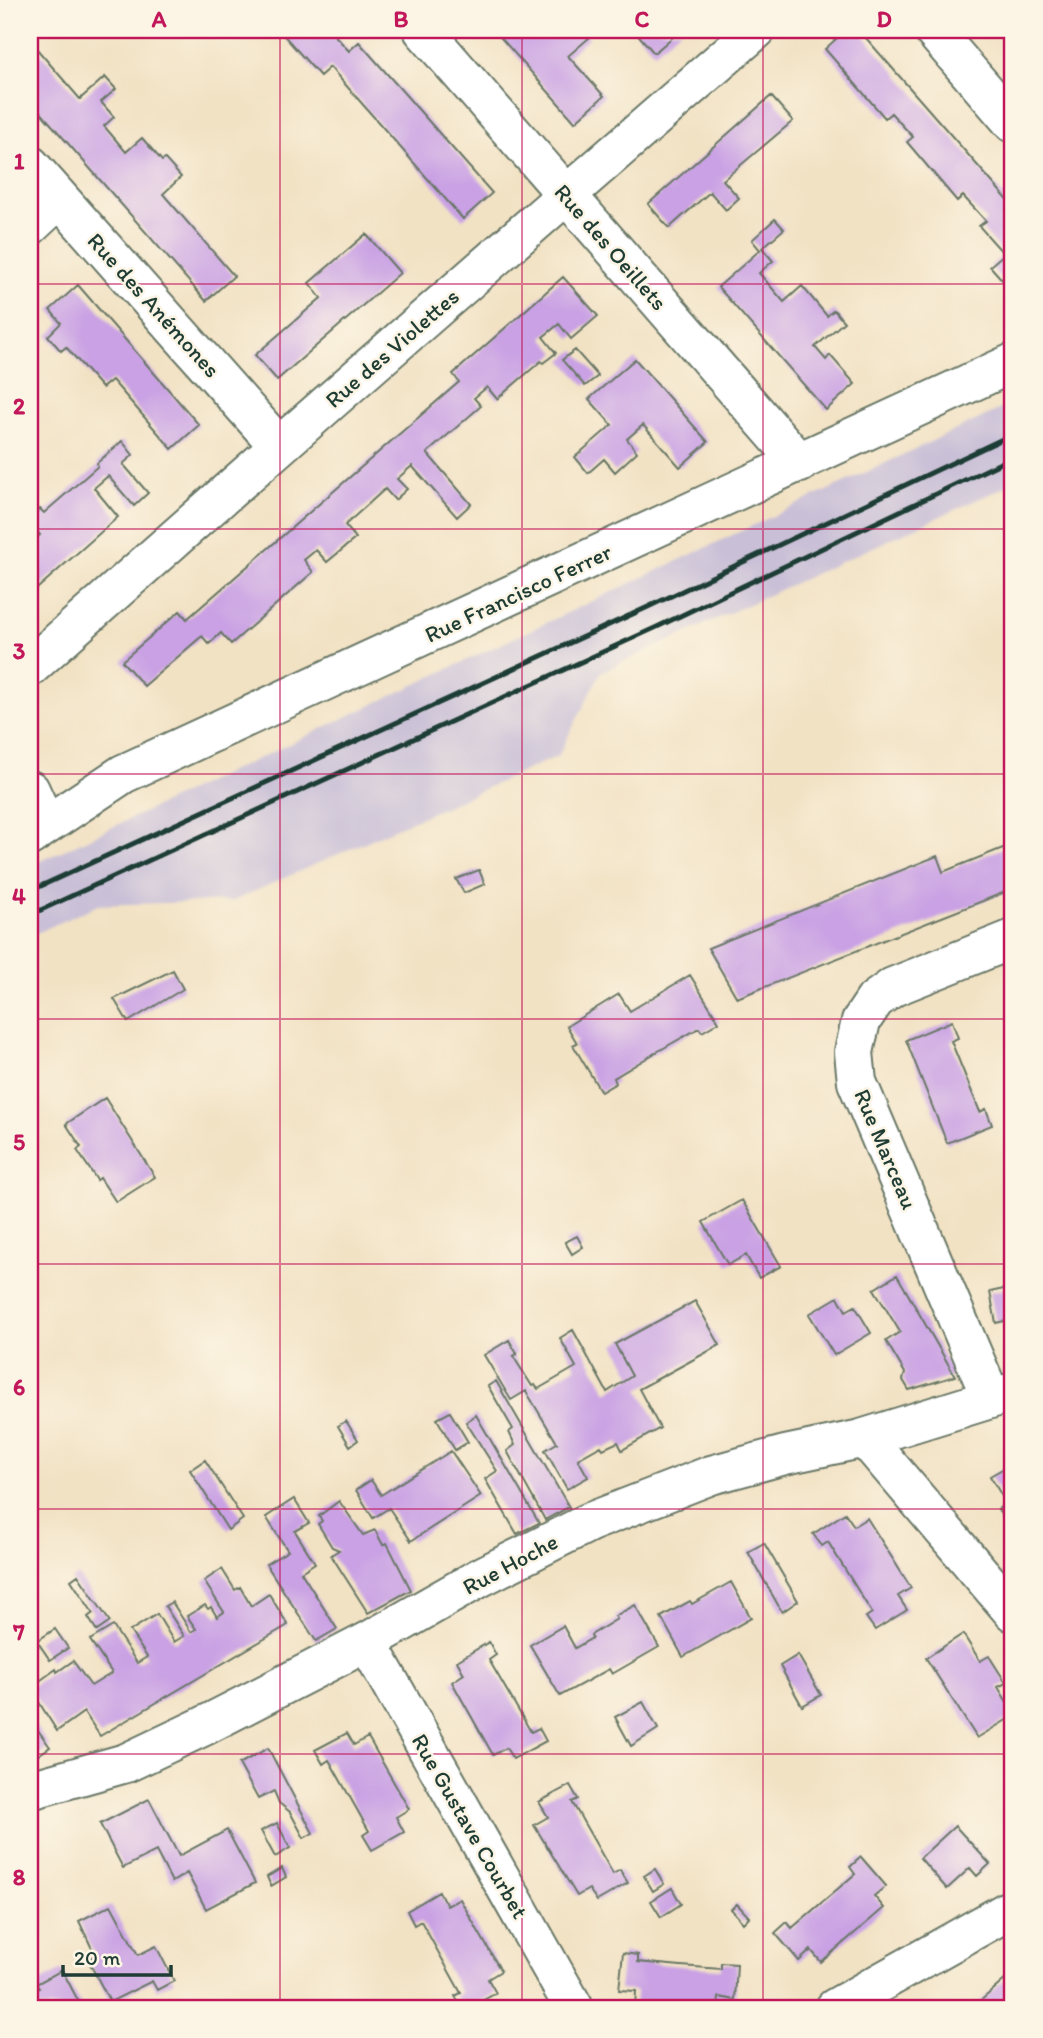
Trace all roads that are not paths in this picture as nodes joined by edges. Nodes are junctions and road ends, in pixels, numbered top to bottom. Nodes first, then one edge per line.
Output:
1 (424, 30) edge
2 (756, 30) edge
3 (933, 30) edge
4 (1013, 123) edge
5 (30, 165) edge
6 (566, 195) junction
7 (59, 199) junction
8 (30, 226) edge
9 (1013, 363) edge
10 (278, 445) junction
11 (800, 463) junction
12 (30, 667) edge
13 (30, 790) edge
14 (38, 830) edge
15 (1013, 939) edge
16 (1002, 1395) edge
17 (861, 1439) junction
18 (1013, 1612) edge
19 (367, 1642) junction
20 (30, 1790) edge
21 (1013, 1908) edge
22 (574, 2008) edge
23 (835, 2008) edge

1 - 6 street, Rue des Oeillets
2 - 6 street, Rue des Violettes
3 - 4 street
5 - 7 street, Rue des Anémones
6 - 10 street, Rue des Violettes
6 - 11 street, Rue des Oeillets
7 - 8 street
7 - 10 street, Rue des Anémones
9 - 11 street, Rue Francisco Ferrer
10 - 12 street, Rue des Violettes
11 - 14 street, Rue Francisco Ferrer
13 - 14 street
15 - 16 street, Rue Marceau
16 - 17 street, Rue Hoche
17 - 18 street
17 - 19 street, Rue Hoche
19 - 20 street, Rue Hoche
19 - 22 street, Rue Gustave Courbet
21 - 23 street

